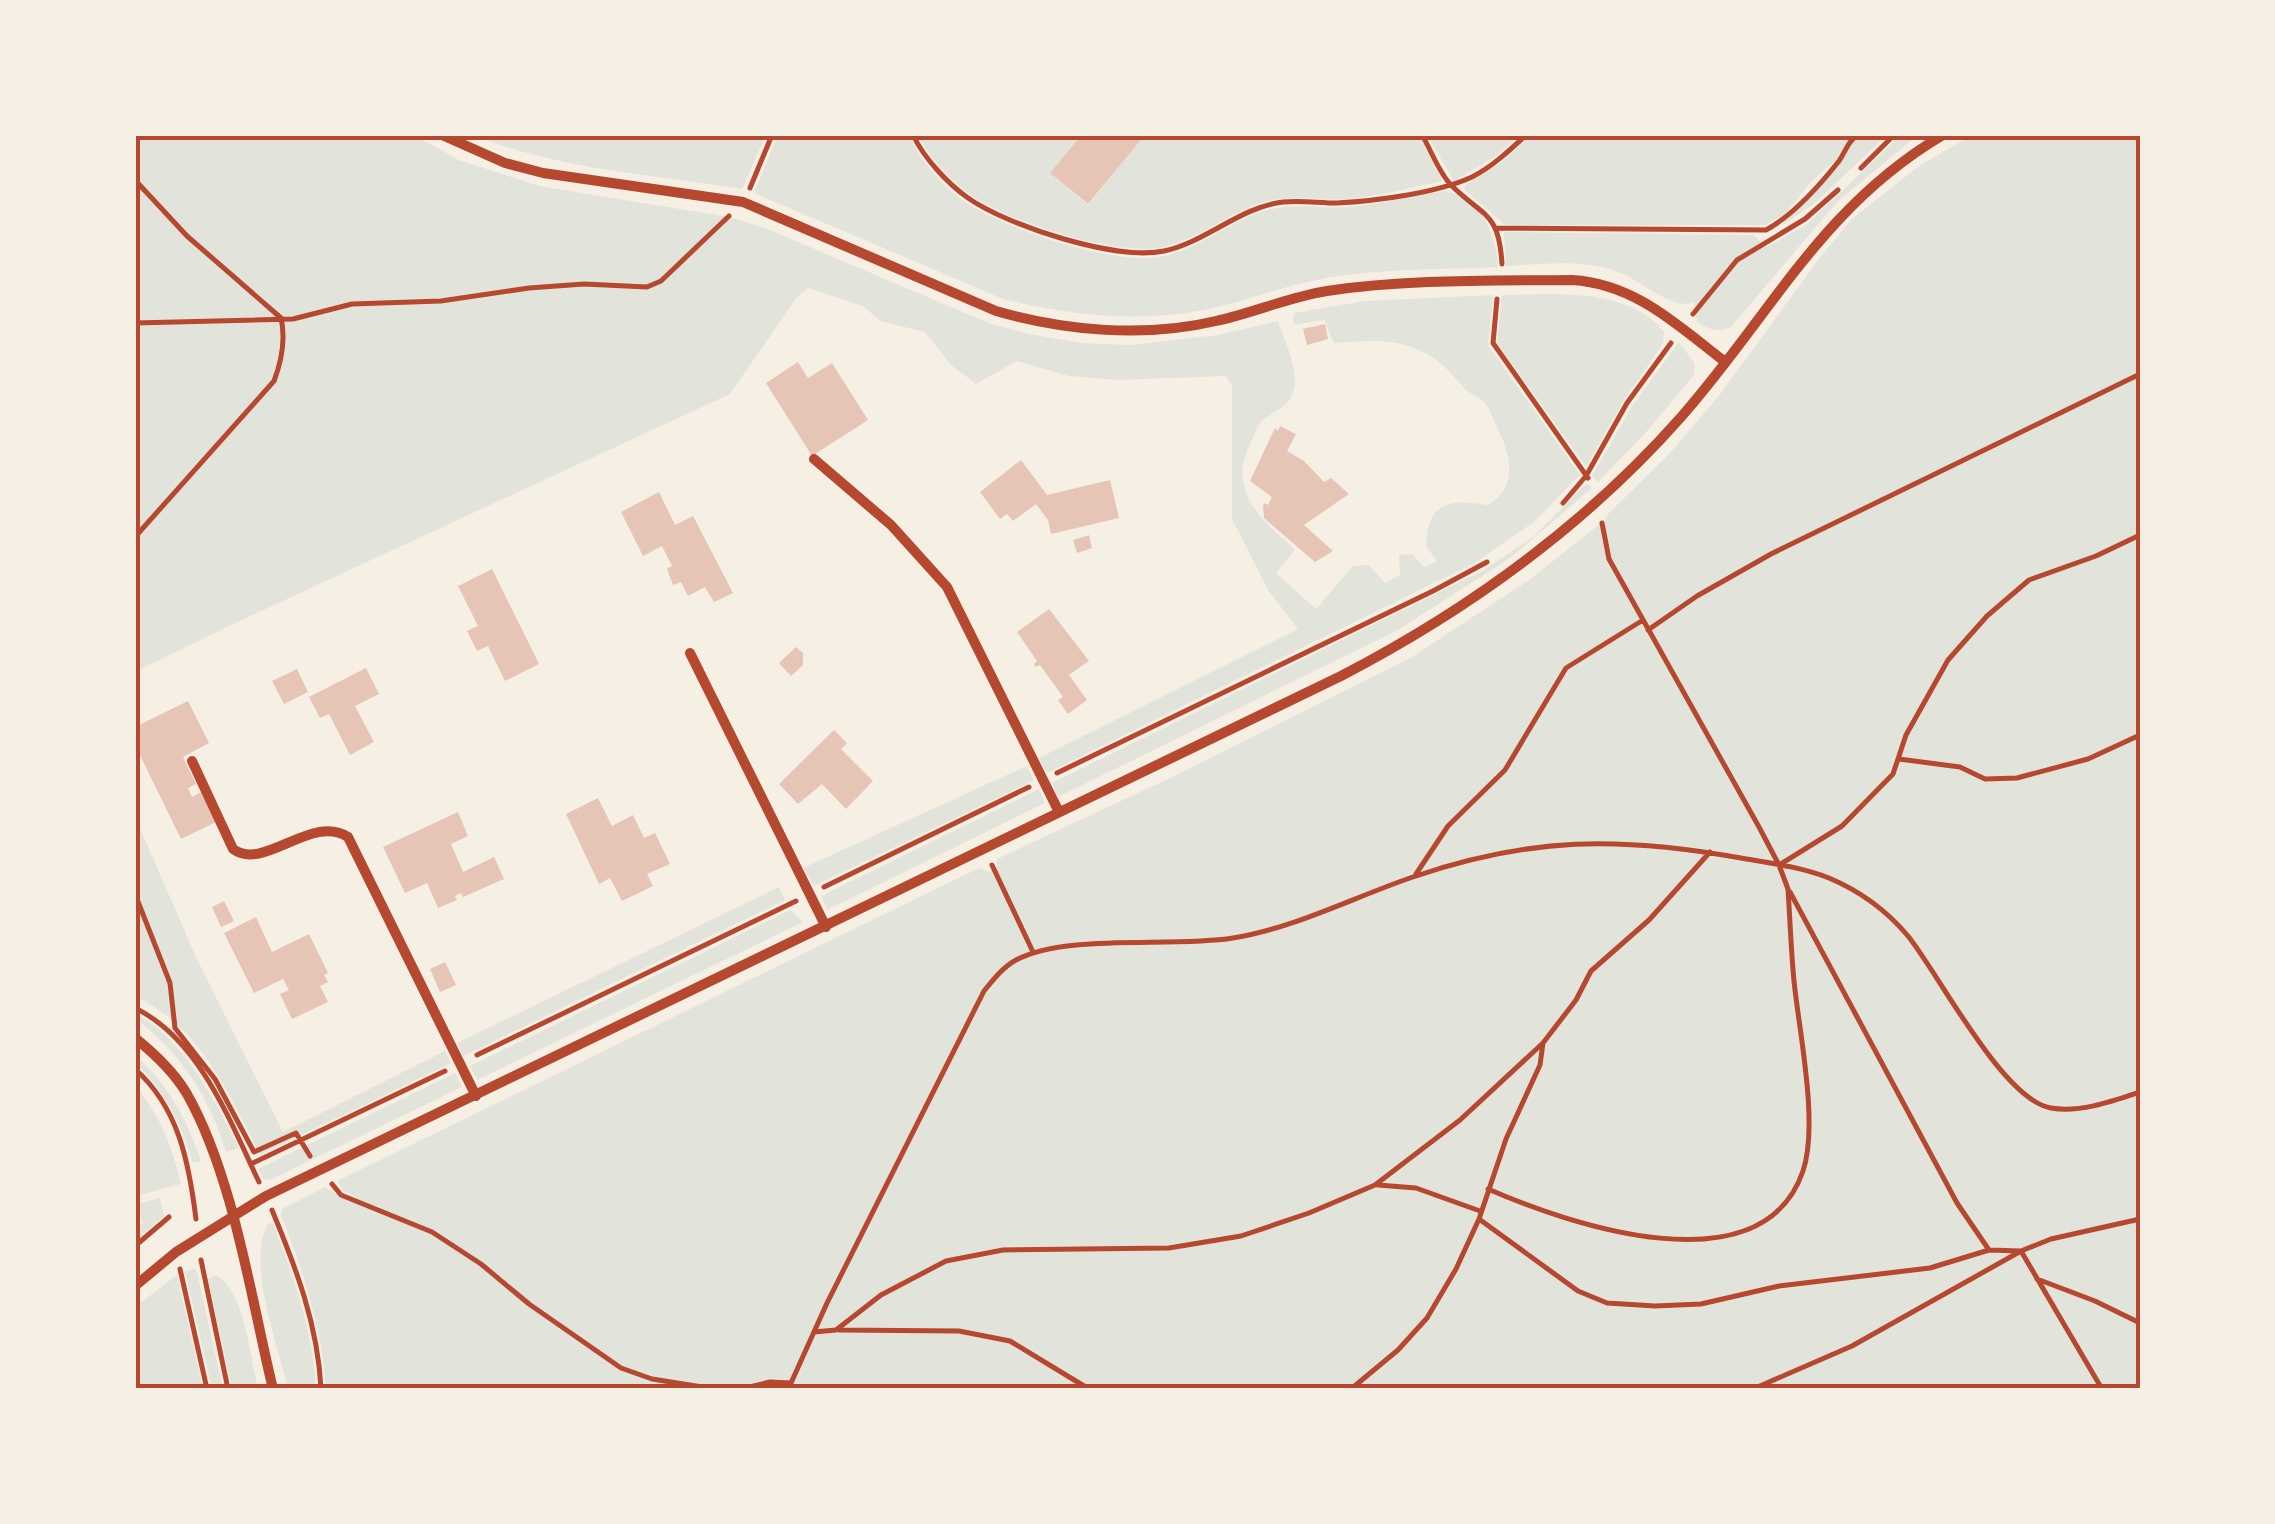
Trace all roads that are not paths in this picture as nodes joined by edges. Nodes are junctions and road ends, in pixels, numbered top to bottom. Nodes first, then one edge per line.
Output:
1 (442, 135) edge
2 (1943, 135) edge
3 (1724, 361) junction
4 (814, 459) dead end
5 (690, 653) dead end
6 (192, 761) dead end
7 (1058, 812) junction
8 (826, 926) junction
9 (135, 1038) edge
10 (476, 1096) junction
11 (231, 1216) junction
12 (135, 1286) edge
13 (273, 1389) edge

1 - 3 street
2 - 3 street
3 - 7 street
4 - 7 street
5 - 8 street
6 - 10 street
7 - 8 street
8 - 10 street
9 - 11 street
10 - 11 street
11 - 12 street
11 - 13 street

